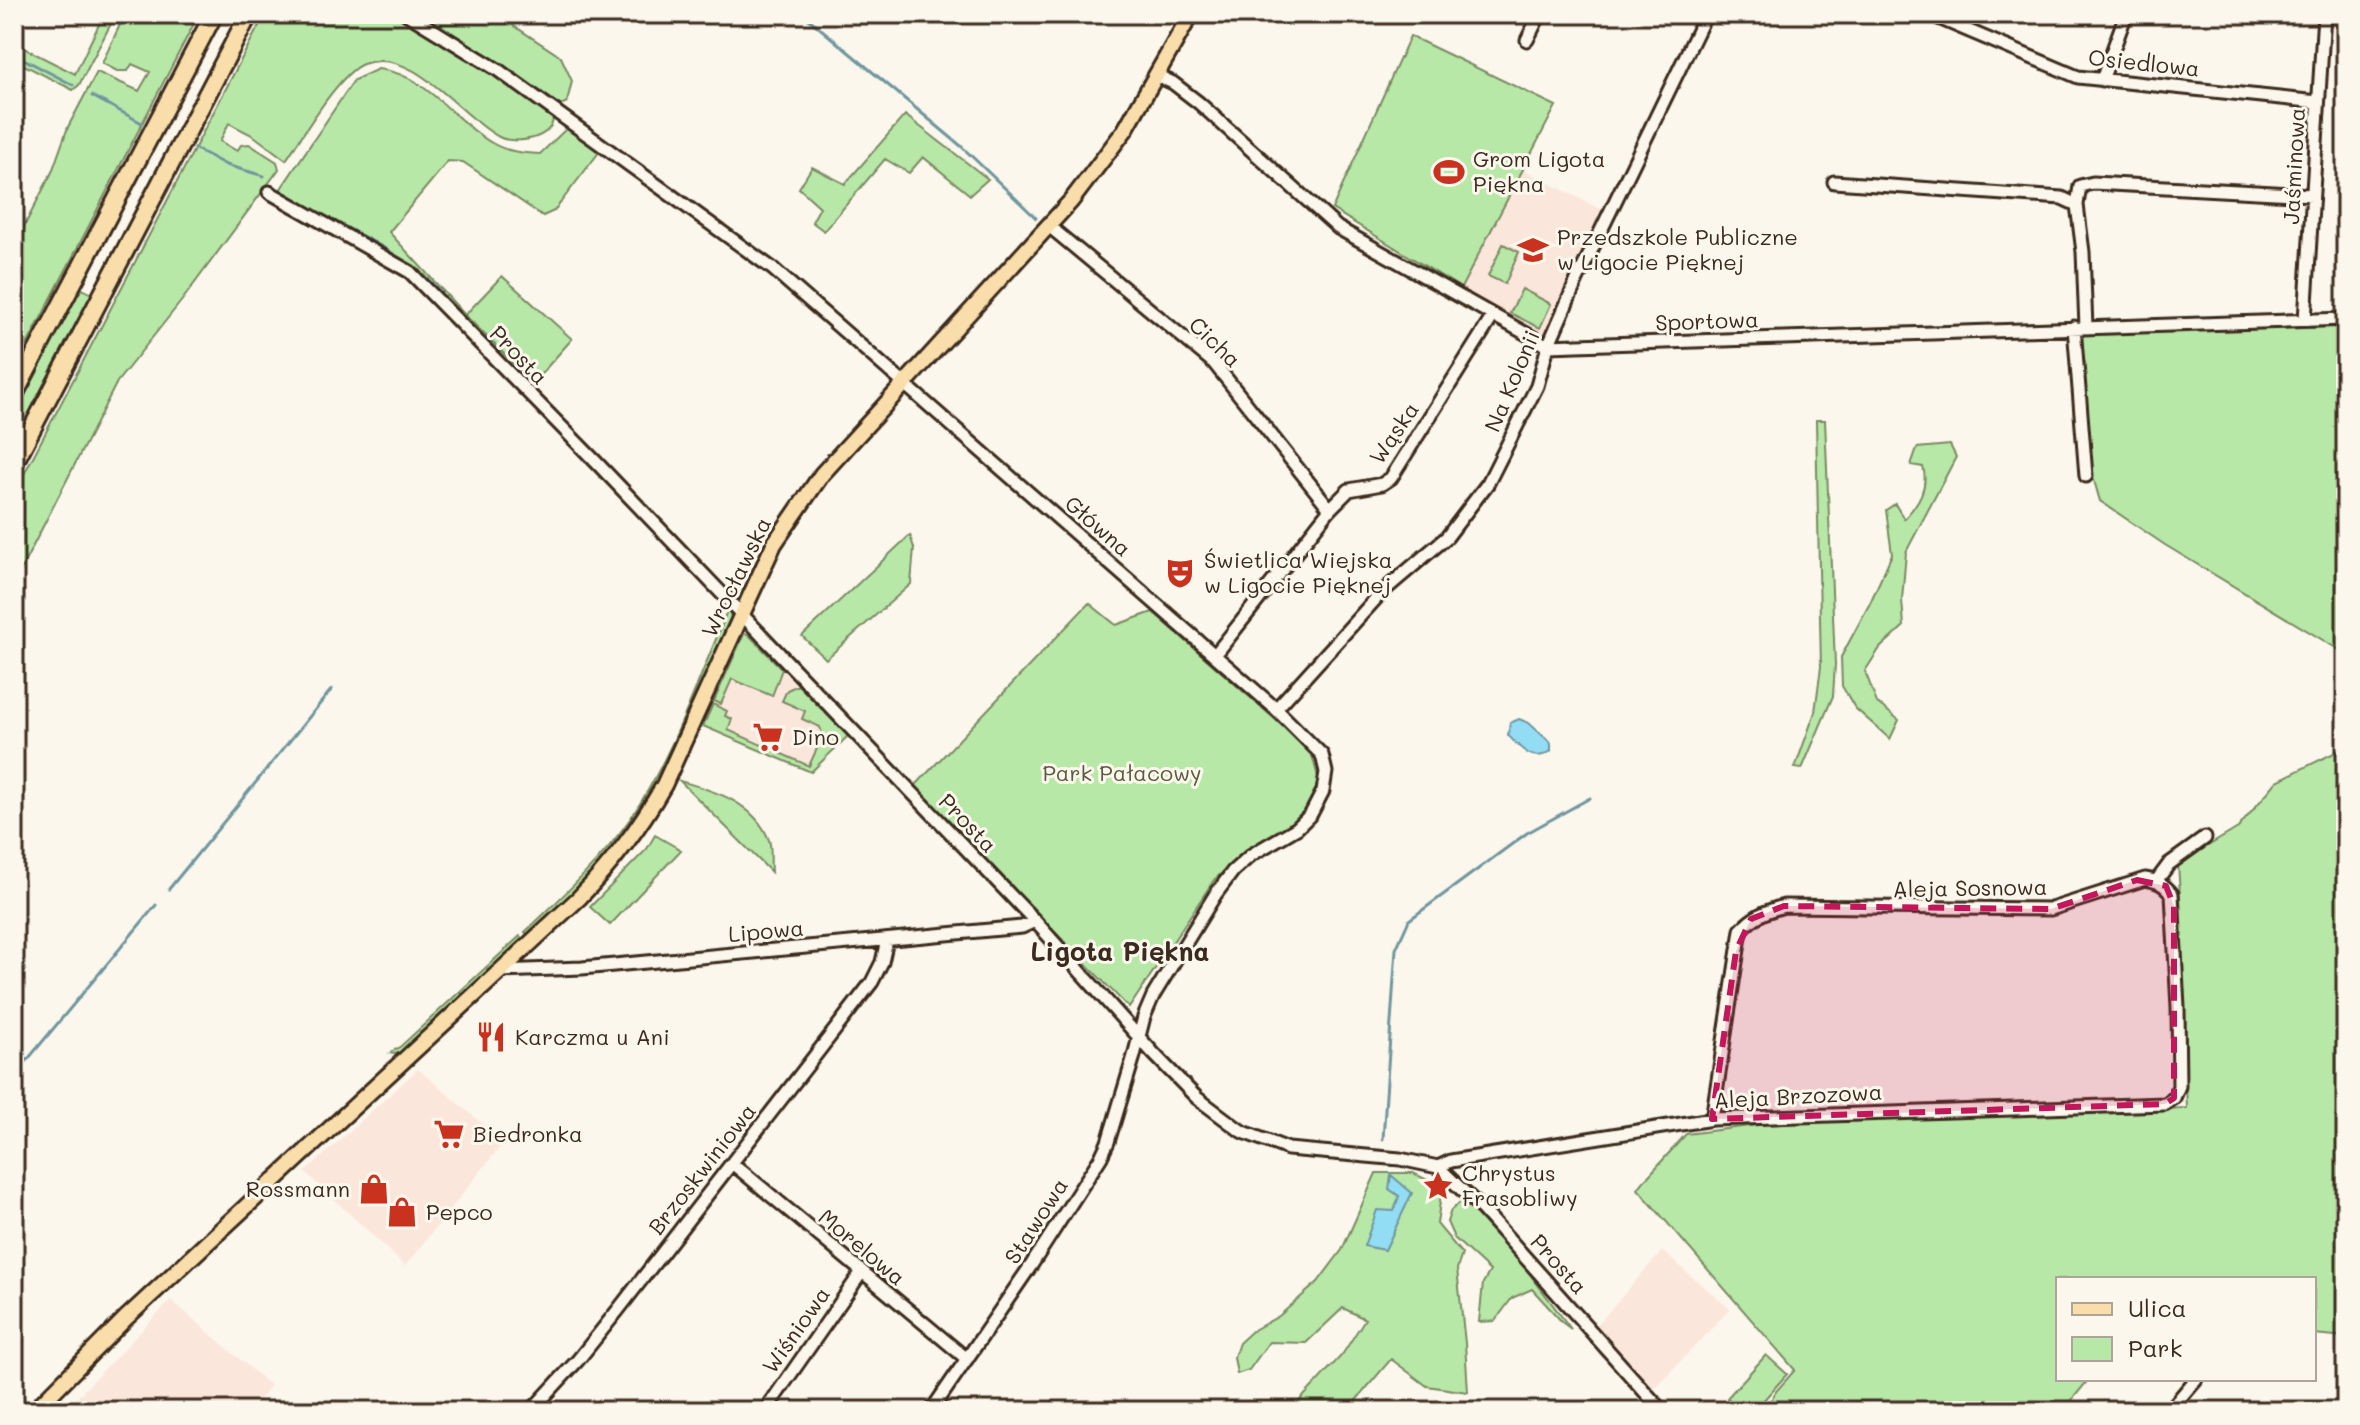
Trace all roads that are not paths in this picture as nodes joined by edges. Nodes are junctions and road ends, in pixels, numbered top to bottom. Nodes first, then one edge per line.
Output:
1 (214, 14) edge
2 (249, 14) edge
3 (407, 14) edge
4 (1191, 14) edge
5 (1540, 14) edge
6 (1706, 14) edge
7 (1929, 14) edge
8 (2126, 14) edge
9 (2324, 14) edge
10 (1527, 40) dead end
11 (1156, 75) junction
12 (2102, 80) junction
13 (2318, 102) junction
14 (1834, 182) dead end
15 (269, 192) dead end
16 (2312, 195) junction
17 (2077, 205) junction
18 (1049, 226) junction
19 (1493, 316) junction
20 (2346, 319) edge
21 (2305, 320) junction
22 (2080, 327) junction
23 (1548, 346) junction
24 (904, 383) junction
25 (14, 395) edge
26 (14, 463) edge
27 (2086, 476) dead end
28 (1330, 509) junction
29 (741, 615) junction
30 (1215, 655) junction
31 (1276, 709) junction
32 (2205, 838) dead end
33 (2157, 880) junction
34 (1035, 921) junction
35 (887, 940) junction
36 (500, 971) junction
37 (1139, 1036) junction
38 (1712, 1119) junction
39 (732, 1163) junction
40 (1438, 1167) junction
41 (861, 1273) junction
42 (967, 1359) junction
43 (2194, 1381) edge
44 (34, 1411) edge
45 (531, 1411) edge
46 (765, 1411) edge
47 (931, 1411) edge
48 (1662, 1411) edge
49 (2169, 1411) edge

1 - 25 highway
2 - 26 highway
3 - 24 street, Główna
4 - 11 main road, Wrocławska
5 - 10 street
6 - 23 street, Na Kolonii
7 - 12 street, Osiedlowa
8 - 12 street
9 - 13 street, Jaśminowa
11 - 18 main road, Wrocławska
11 - 19 street
12 - 13 street, Osiedlowa
13 - 16 street, Jaśminowa
14 - 17 street
15 - 29 street, Prosta
16 - 17 street
16 - 21 street, Jaśminowa
17 - 22 street
18 - 24 main road, Wrocławska
18 - 28 street, Cicha
19 - 23 street
19 - 28 street, Wąska
20 - 21 street, Sportowa
21 - 22 street, Sportowa
22 - 23 street, Sportowa
22 - 27 street
23 - 31 street, Na Kolonii
24 - 29 main road, Wrocławska
24 - 30 street, Główna
28 - 30 street, Wąska
29 - 34 street, Prosta
29 - 36 main road, Wrocławska
30 - 31 street, Główna
31 - 37 street, Główna
32 - 33 street
33 - 38 street, Aleja Sosnowa
33 - 38 street, Aleja Brzozowa
34 - 35 street, Lipowa
34 - 37 street, Prosta
35 - 36 street, Lipowa
35 - 39 street, Brzoskwiniowa
36 - 44 main road, Wrocławska
37 - 40 street, Prosta
37 - 42 street, Stawowa
38 - 40 street, Aleja Brzozowa
39 - 41 street, Morelowa
39 - 45 street, Brzoskwiniowa
40 - 48 street, Prosta
41 - 42 street, Morelowa
41 - 46 street, Wiśniowa
42 - 47 street, Stawowa
43 - 49 street

